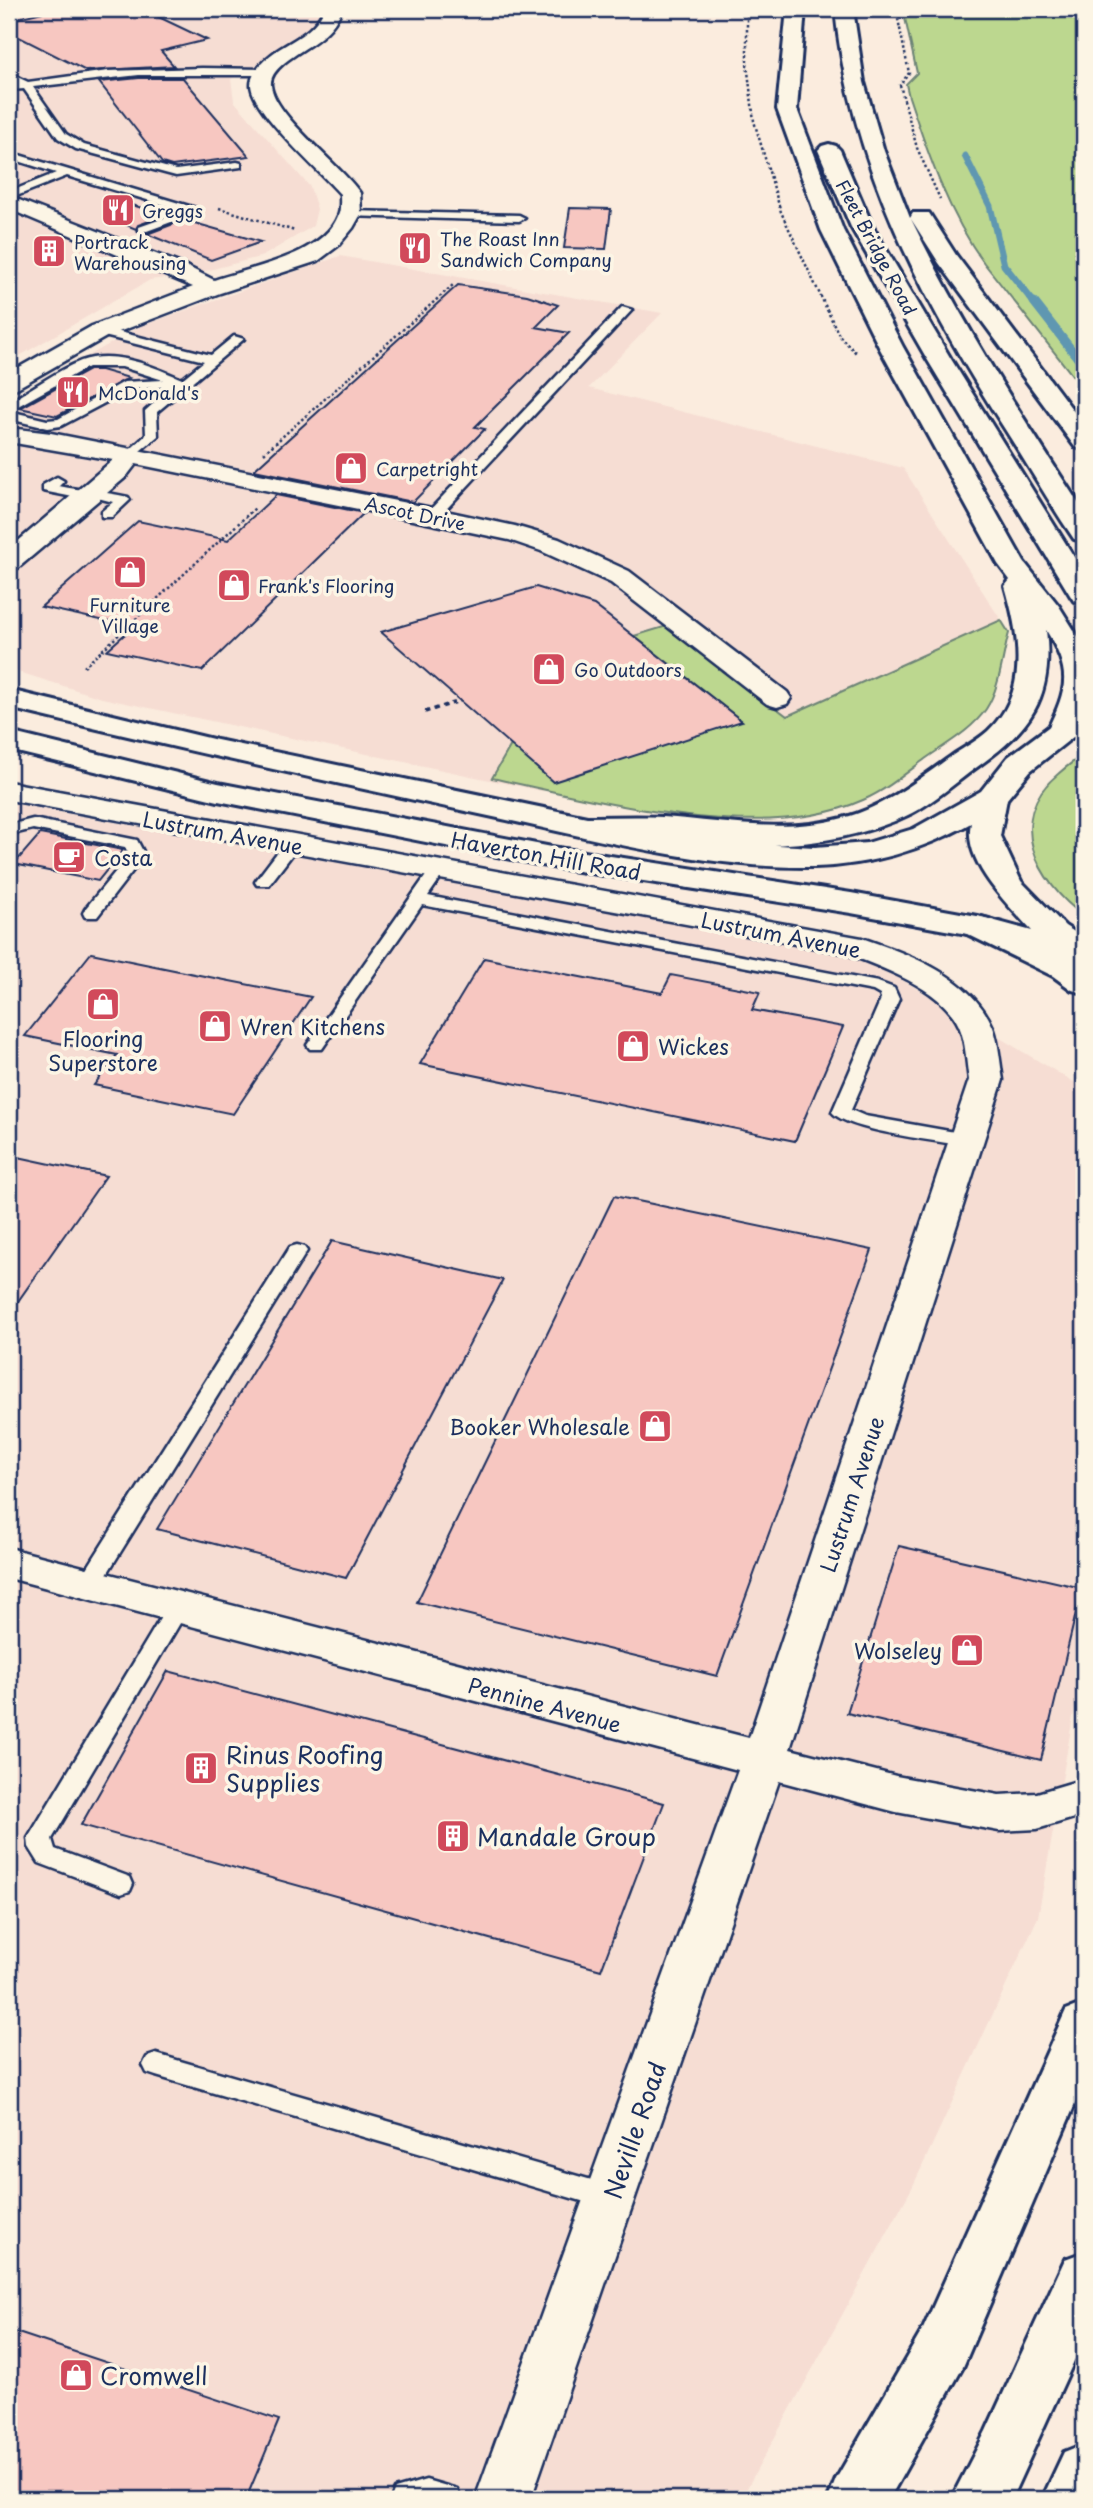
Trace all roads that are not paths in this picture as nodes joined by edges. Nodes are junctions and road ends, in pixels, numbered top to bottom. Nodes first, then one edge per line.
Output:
1 (333, 9) edge
2 (796, 9) edge
3 (844, 9) edge
4 (858, 9) edge
5 (265, 72) junction
6 (9, 76) edge
7 (26, 85) junction
8 (9, 89) edge
9 (811, 90) dead end
10 (820, 129) dead end
11 (9, 155) edge
12 (237, 165) dead end
13 (66, 172) junction
14 (9, 196) edge
15 (9, 202) edge
16 (350, 214) junction
17 (519, 218) dead end
18 (143, 229) dead end
19 (212, 288) junction
20 (626, 310) dead end
21 (100, 331) junction
22 (238, 339) dead end
23 (212, 359) junction
24 (9, 383) edge
25 (182, 383) junction
26 (9, 407) edge
27 (9, 415) edge
28 (61, 422) junction
29 (9, 435) edge
30 (1084, 442) edge
31 (130, 456) junction
32 (57, 481) dead end
33 (90, 494) junction
34 (107, 514) dead end
35 (432, 516) junction
36 (1084, 533) edge
37 (9, 562) edge
38 (1012, 564) junction
39 (1084, 595) edge
40 (777, 698) dead end
41 (9, 699) edge
42 (1073, 727) edge
43 (9, 741) edge
44 (9, 791) edge
45 (992, 798) junction
46 (587, 827) junction
47 (9, 830) edge
48 (292, 844) junction
49 (264, 882) dead end
50 (427, 884) junction
51 (91, 913) dead end
52 (977, 926) junction
53 (1084, 954) edge
54 (1084, 983) edge
55 (316, 1045) dead end
56 (966, 1140) junction
57 (297, 1251) dead end
58 (9, 1563) edge
59 (89, 1584) junction
60 (178, 1608) junction
61 (764, 1761) junction
62 (1084, 1797) edge
63 (121, 1884) dead end
64 (1084, 2025) edge
65 (156, 2065) dead end
66 (610, 2197) junction
67 (1084, 2277) edge
68 (1084, 2472) edge
69 (405, 2499) edge
70 (447, 2499) edge
71 (503, 2499) edge
72 (857, 2499) edge
73 (980, 2499) edge
74 (1071, 2499) edge

1 - 5 street
2 - 9 main road
2 - 38 main road
3 - 36 main road, Fleet Bridge Road
4 - 30 main road
5 - 7 lane
5 - 16 street
6 - 7 lane
7 - 8 lane
7 - 12 lane
10 - 39 main road, Fleet Bridge Road
11 - 13 lane
13 - 14 lane
13 - 18 lane
15 - 19 street
16 - 17 lane
16 - 19 street
19 - 21 street
20 - 35 lane
21 - 23 lane
21 - 24 street
22 - 23 lane
23 - 25 lane
25 - 26 lane
25 - 28 lane
25 - 31 lane
26 - 28 lane
27 - 28 lane
29 - 31 street, Ascot Drive
31 - 33 street
31 - 35 street, Ascot Drive
32 - 33 lane
33 - 34 lane
33 - 37 street
35 - 40 street, Ascot Drive
38 - 42 main road
38 - 46 main road
41 - 46 main road, Haverton Hill Road
42 - 45 main road
43 - 52 main road, Haverton Hill Road
44 - 48 street, Lustrum Avenue
45 - 46 main road, Haverton Hill Road
45 - 53 main road
47 - 51 lane
48 - 49 lane
48 - 50 street, Lustrum Avenue
50 - 55 lane
50 - 56 street, Lustrum Avenue
50 - 56 lane
52 - 53 main road, Haverton Hill Road
52 - 54 main road
56 - 61 street, Lustrum Avenue
57 - 59 lane
58 - 59 street, Pennine Avenue
59 - 60 street, Pennine Avenue
60 - 61 street, Pennine Avenue
60 - 63 lane
61 - 62 street, Pennine Avenue
61 - 66 street, Neville Road
64 - 72 main road
65 - 66 lane
66 - 71 street, Neville Road
67 - 73 main road
68 - 74 main road
69 - 70 lane

